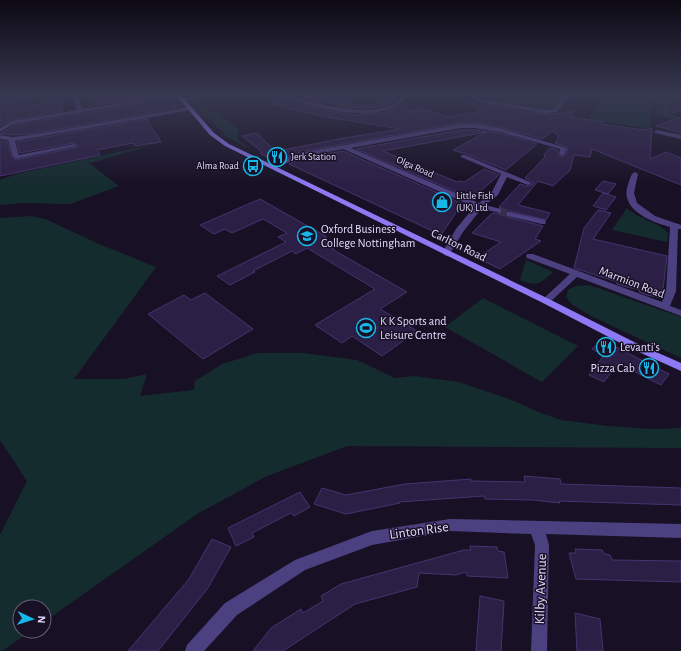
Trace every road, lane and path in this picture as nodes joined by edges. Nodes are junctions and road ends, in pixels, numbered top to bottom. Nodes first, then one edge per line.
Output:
1 (10, 124) edge
2 (105, 124) edge
3 (204, 124) edge
4 (0, 130) edge
5 (656, 132) dead end
6 (0, 137) edge
7 (681, 138) edge
8 (11, 139) junction
9 (74, 146) dead end
10 (344, 147) junction
11 (562, 154) dead end
12 (464, 156) dead end
13 (272, 167) junction
14 (505, 174) junction
15 (635, 174) dead end
16 (528, 183) dead end
17 (479, 206) junction
18 (498, 211) tunnel mouth
19 (510, 214) tunnel mouth
20 (542, 222) dead end
21 (677, 226) edge
22 (446, 254) junction
23 (530, 256) dead end
24 (677, 265) edge
25 (576, 273) junction
26 (546, 301) junction
27 (665, 307) junction
28 (681, 312) edge
29 (681, 367) edge
30 (537, 528) junction
31 (681, 531) edge
32 (193, 651) edge
33 (539, 651) edge

1 - 4 street
2 - 8 street
3 - 13 main road, Carlton Road
5 - 7 street
6 - 8 street
8 - 9 street
10 - 11 street
10 - 13 street
10 - 17 street, Olga Road
12 - 14 street
13 - 22 main road, Carlton Road
14 - 16 street
14 - 17 street
15 - 21 street
17 - 18 street, Olga Road
17 - 22 street
19 - 20 street
21 - 24 street
22 - 26 main road, Carlton Road
23 - 25 street, Marmion Road
24 - 27 street
25 - 26 street
25 - 27 street, Marmion Road
26 - 29 main road, Carlton Road
27 - 28 street, Marmion Road
30 - 31 street, Linton Rise
30 - 32 street, Linton Rise
30 - 33 street, Kilby Avenue

